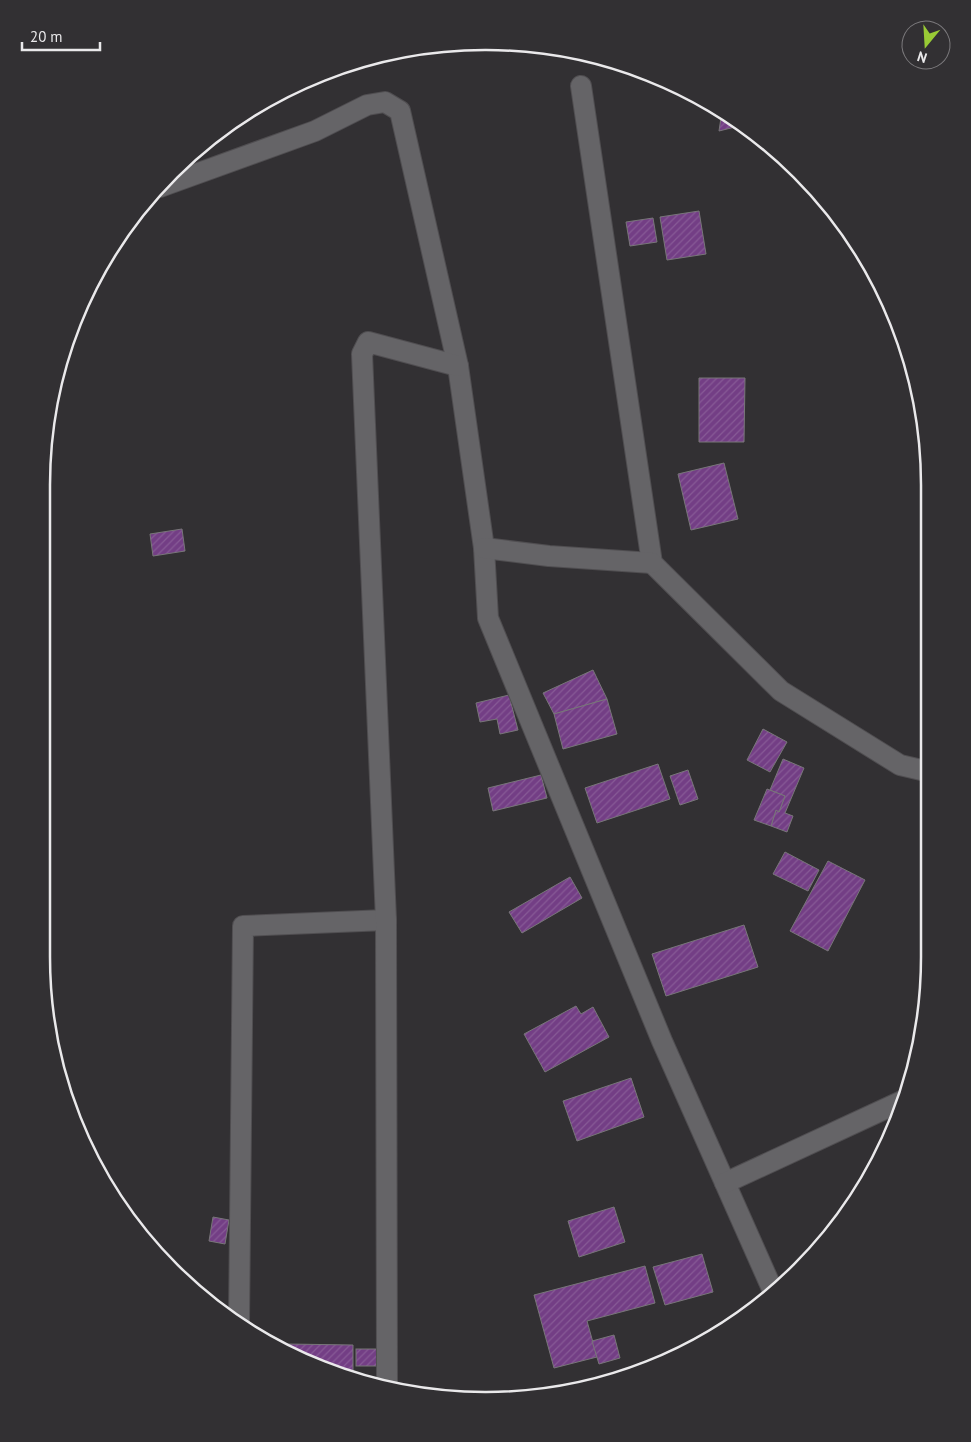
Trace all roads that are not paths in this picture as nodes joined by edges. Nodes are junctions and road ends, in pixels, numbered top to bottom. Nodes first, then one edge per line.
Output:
1 (581, 86) dead end
2 (174, 182) edge
3 (458, 366) junction
4 (484, 548) junction
5 (652, 563) junction
6 (921, 770) edge
7 (386, 920) junction
8 (895, 1104) edge
9 (725, 1183) junction
10 (771, 1285) edge
11 (239, 1316) edge
12 (387, 1380) edge

1 - 5 street
2 - 3 street
3 - 4 street
3 - 7 street
4 - 5 street
4 - 9 street
5 - 6 street
7 - 11 street
7 - 12 street
8 - 9 street
9 - 10 street

